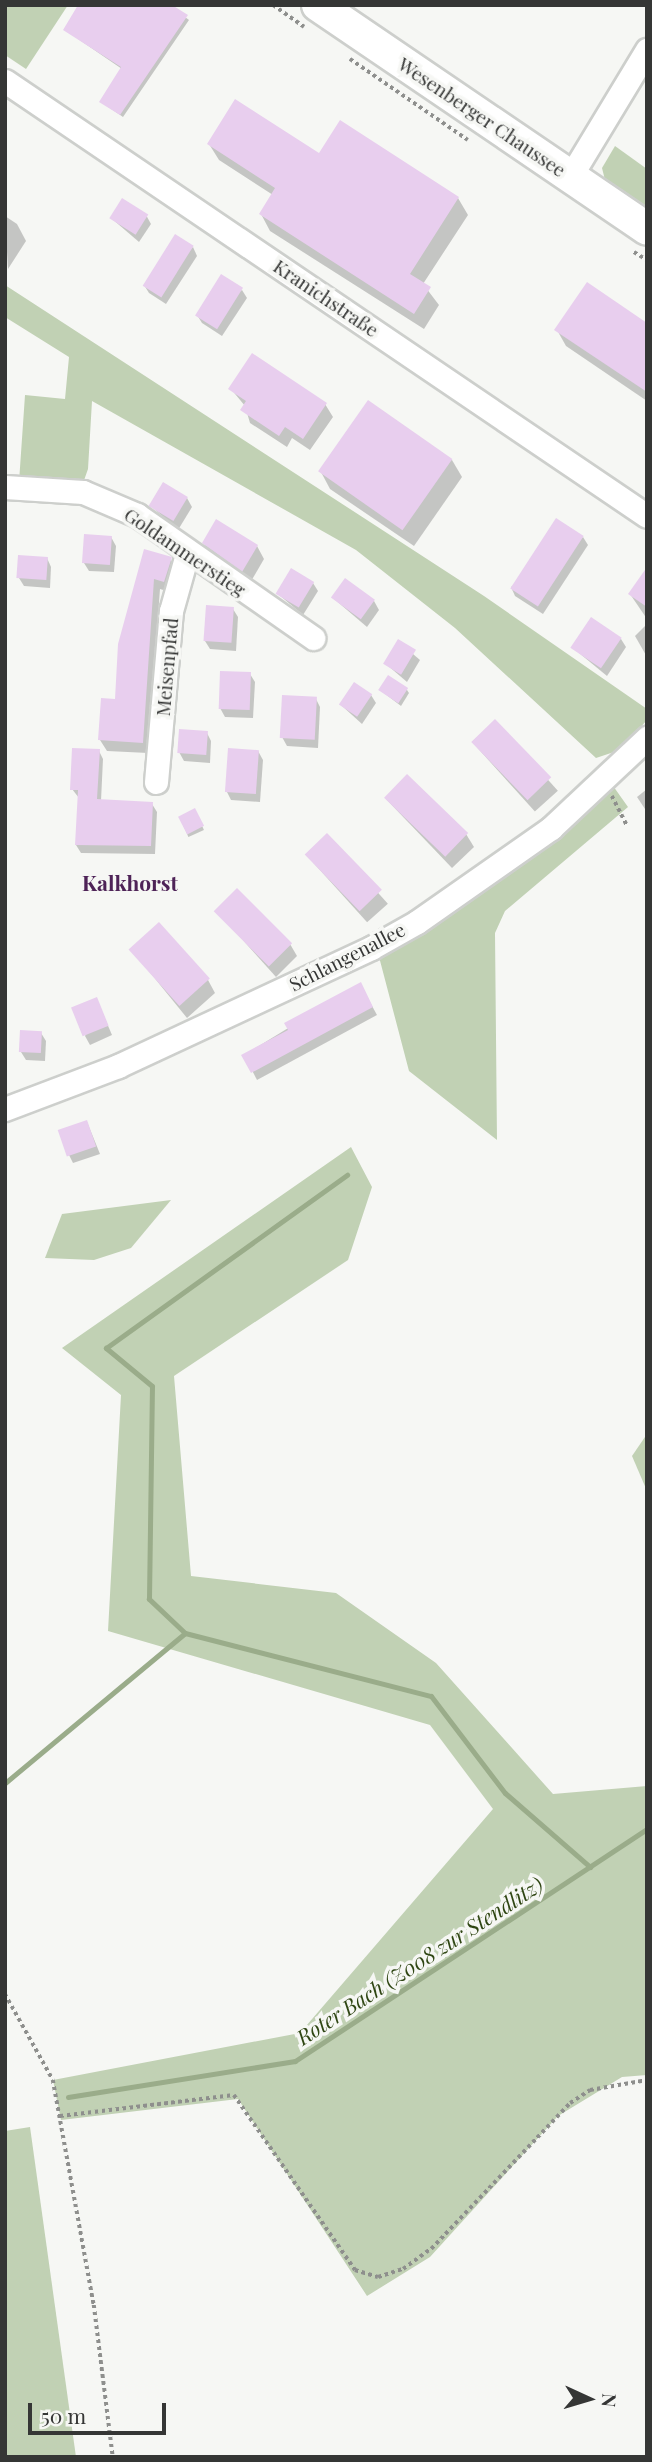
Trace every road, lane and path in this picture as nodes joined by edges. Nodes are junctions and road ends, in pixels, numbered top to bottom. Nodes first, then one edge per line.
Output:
1 (318, 5) edge
2 (647, 50) edge
3 (5, 81) edge
4 (570, 177) junction
5 (647, 229) edge
6 (5, 487) edge
7 (647, 516) edge
8 (187, 554) junction
9 (313, 638) dead end
10 (647, 738) edge
11 (156, 782) dead end
12 (621, 809) dead end
13 (627, 825) dead end
14 (5, 1109) edge
15 (5, 1994) edge
16 (647, 2080) edge
17 (60, 2116) junction
18 (113, 2457) edge

1 - 4 main road, Wesenberger Chaussee
2 - 4 street
3 - 7 street, Kranichstraße
4 - 5 main road, Wesenberger Chaussee
6 - 8 street, Goldammerstieg
8 - 9 street, Goldammerstieg
8 - 11 street, Meisenpfad
10 - 14 street, Schlangenallee
12 - 13 path
15 - 17 path
16 - 17 path
17 - 18 path

